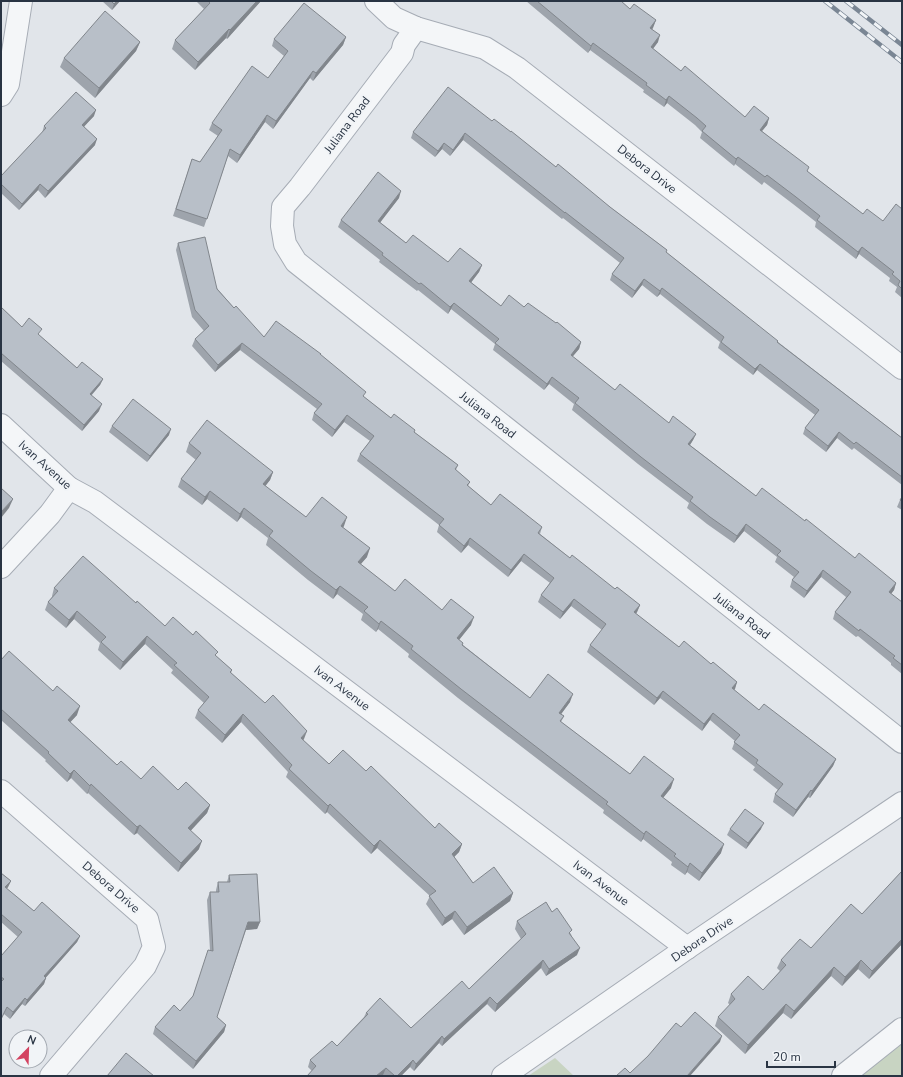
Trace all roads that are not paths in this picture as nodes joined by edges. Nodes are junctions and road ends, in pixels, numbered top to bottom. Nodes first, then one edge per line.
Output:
1 (21, 1) edge
2 (376, 1) edge
3 (416, 28) junction
4 (1, 95) edge
5 (902, 368) edge
6 (1, 425) edge
7 (69, 488) junction
8 (1, 567) edge
9 (902, 742) edge
10 (1, 791) edge
11 (902, 803) edge
12 (687, 948) junction
13 (902, 1029) edge
14 (51, 1076) edge
15 (503, 1076) edge
16 (843, 1076) edge

1 - 4 street
2 - 3 street, Debora Drive
3 - 5 street, Debora Drive
3 - 9 street, Juliana Road
6 - 7 street, Ivan Avenue
7 - 8 street
7 - 12 street, Ivan Avenue
10 - 14 street, Debora Drive
11 - 12 street, Debora Drive
12 - 15 street, Debora Drive
13 - 16 street

